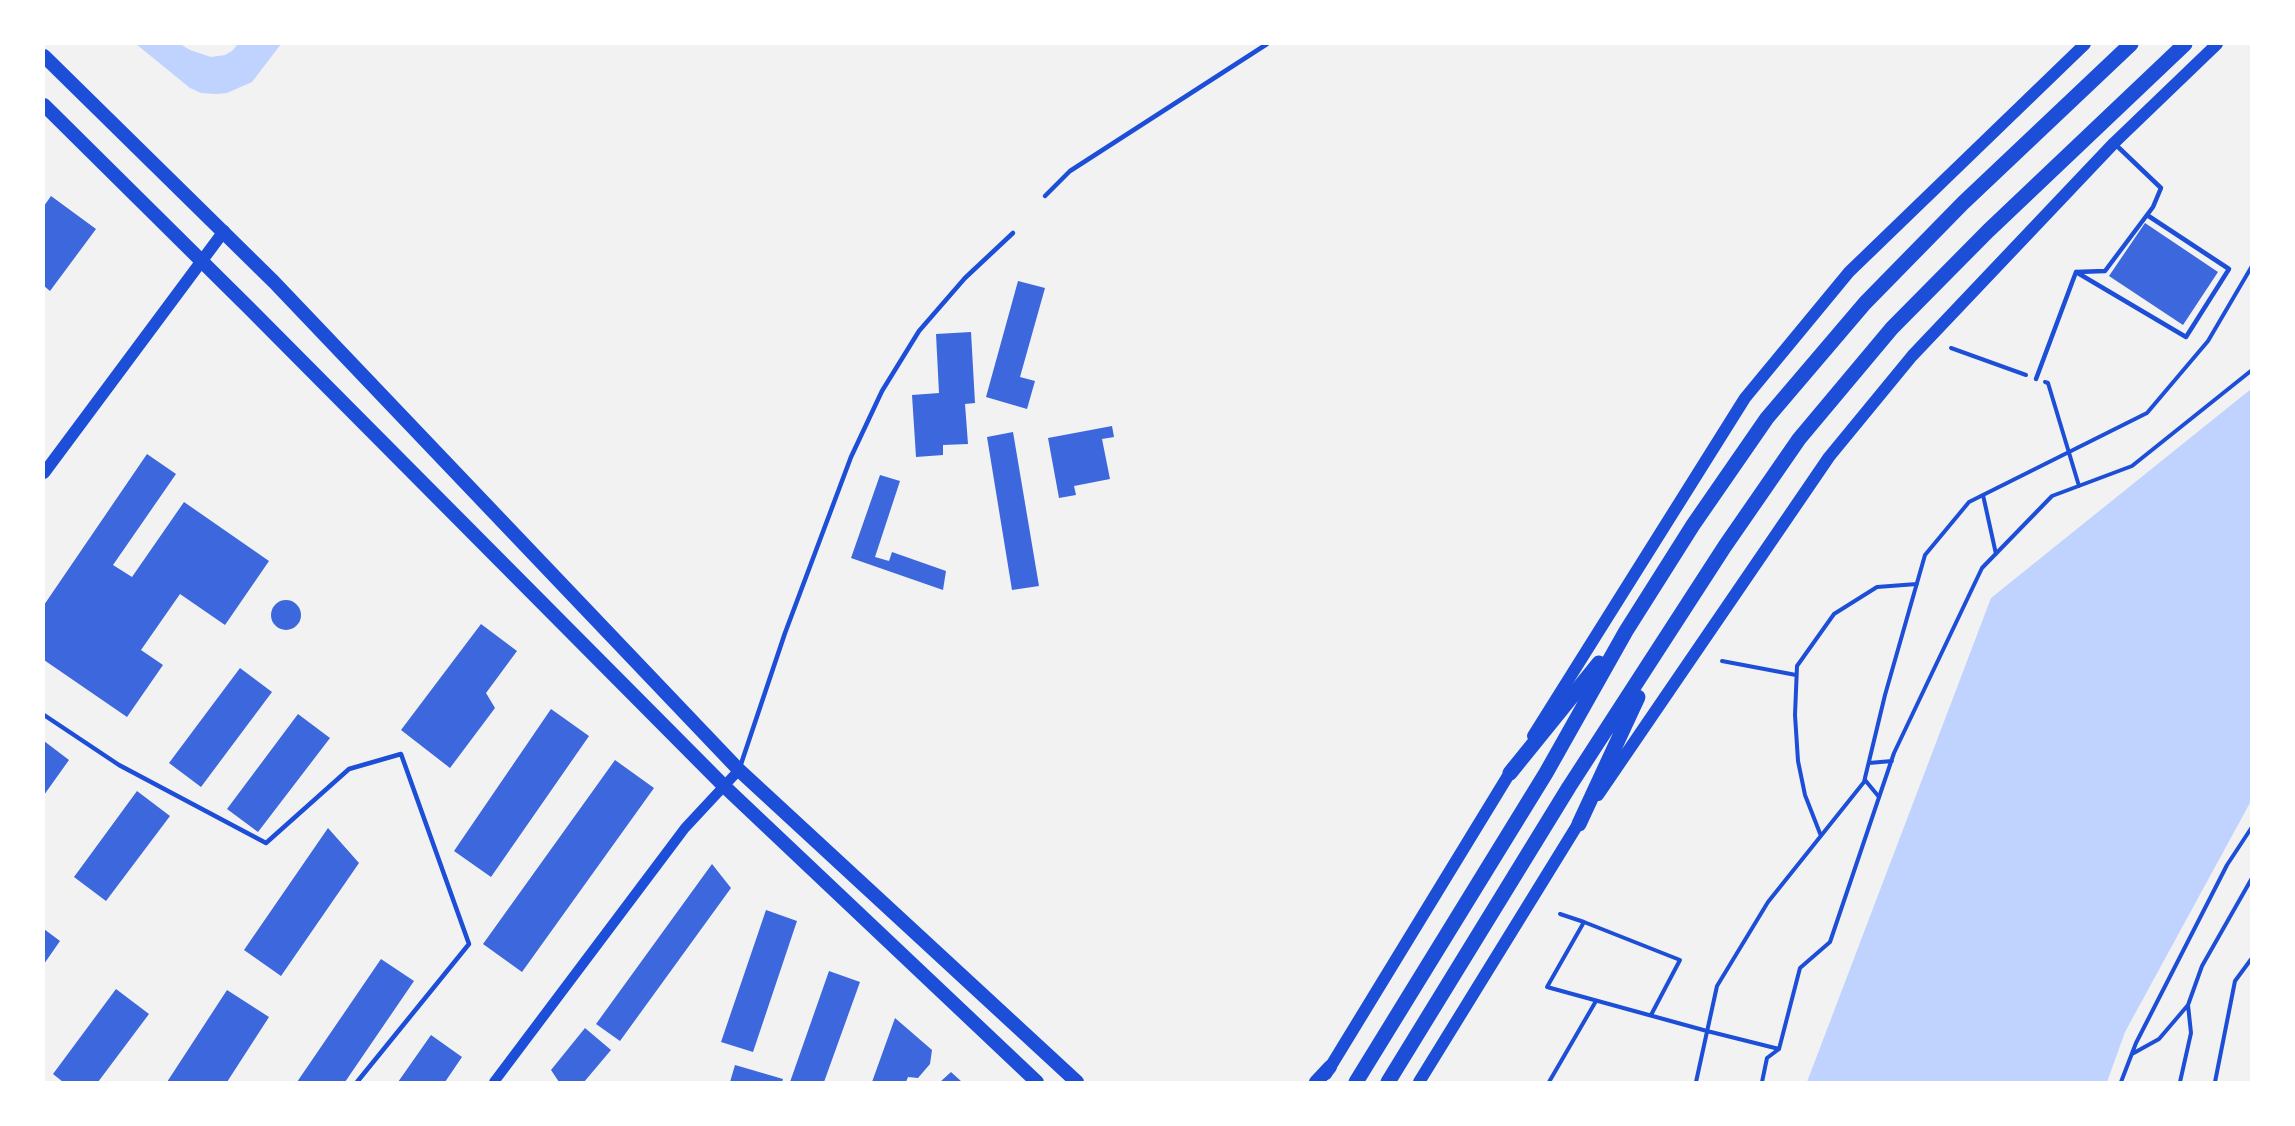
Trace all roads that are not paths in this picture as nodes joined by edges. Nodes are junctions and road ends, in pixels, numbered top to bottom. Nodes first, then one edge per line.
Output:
1 (1267, 44) edge
2 (2085, 44) edge
3 (2131, 44) edge
4 (2185, 44) edge
5 (2217, 44) edge
6 (44, 56) edge
7 (44, 105) edge
8 (2114, 143) junction
9 (1045, 196) dead end
10 (2146, 215) junction
11 (224, 231) junction
12 (1013, 233) dead end
13 (202, 261) junction
14 (2076, 272) junction
15 (2036, 379) road end
16 (44, 473) edge
17 (1626, 631) junction
18 (1659, 650) junction
19 (44, 715) edge
20 (740, 770) junction
21 (1509, 773) junction
22 (724, 786) junction
23 (1579, 824) junction
24 (1330, 1067) junction
25 (357, 1083) edge
26 (494, 1083) edge
27 (1037, 1083) edge
28 (1077, 1083) edge
29 (1316, 1083) edge
30 (1321, 1083) edge
31 (1356, 1083) edge
32 (1388, 1083) edge
33 (1419, 1083) edge

1 - 9 lane
2 - 21 main road
3 - 17 highway
4 - 18 highway
5 - 8 main road
6 - 11 main road
7 - 13 main road
8 - 10 lane
8 - 23 main road
10 - 14 lane
10 - 14 lane
11 - 13 main road
11 - 20 main road
12 - 20 lane
13 - 16 main road
13 - 22 main road
14 - 15 lane
17 - 21 highway
17 - 31 highway
18 - 23 highway
18 - 32 highway
19 - 25 lane
20 - 22 street
20 - 28 main road
21 - 24 main road
22 - 26 street
22 - 27 main road
23 - 33 main road
24 - 29 main road
24 - 30 main road

